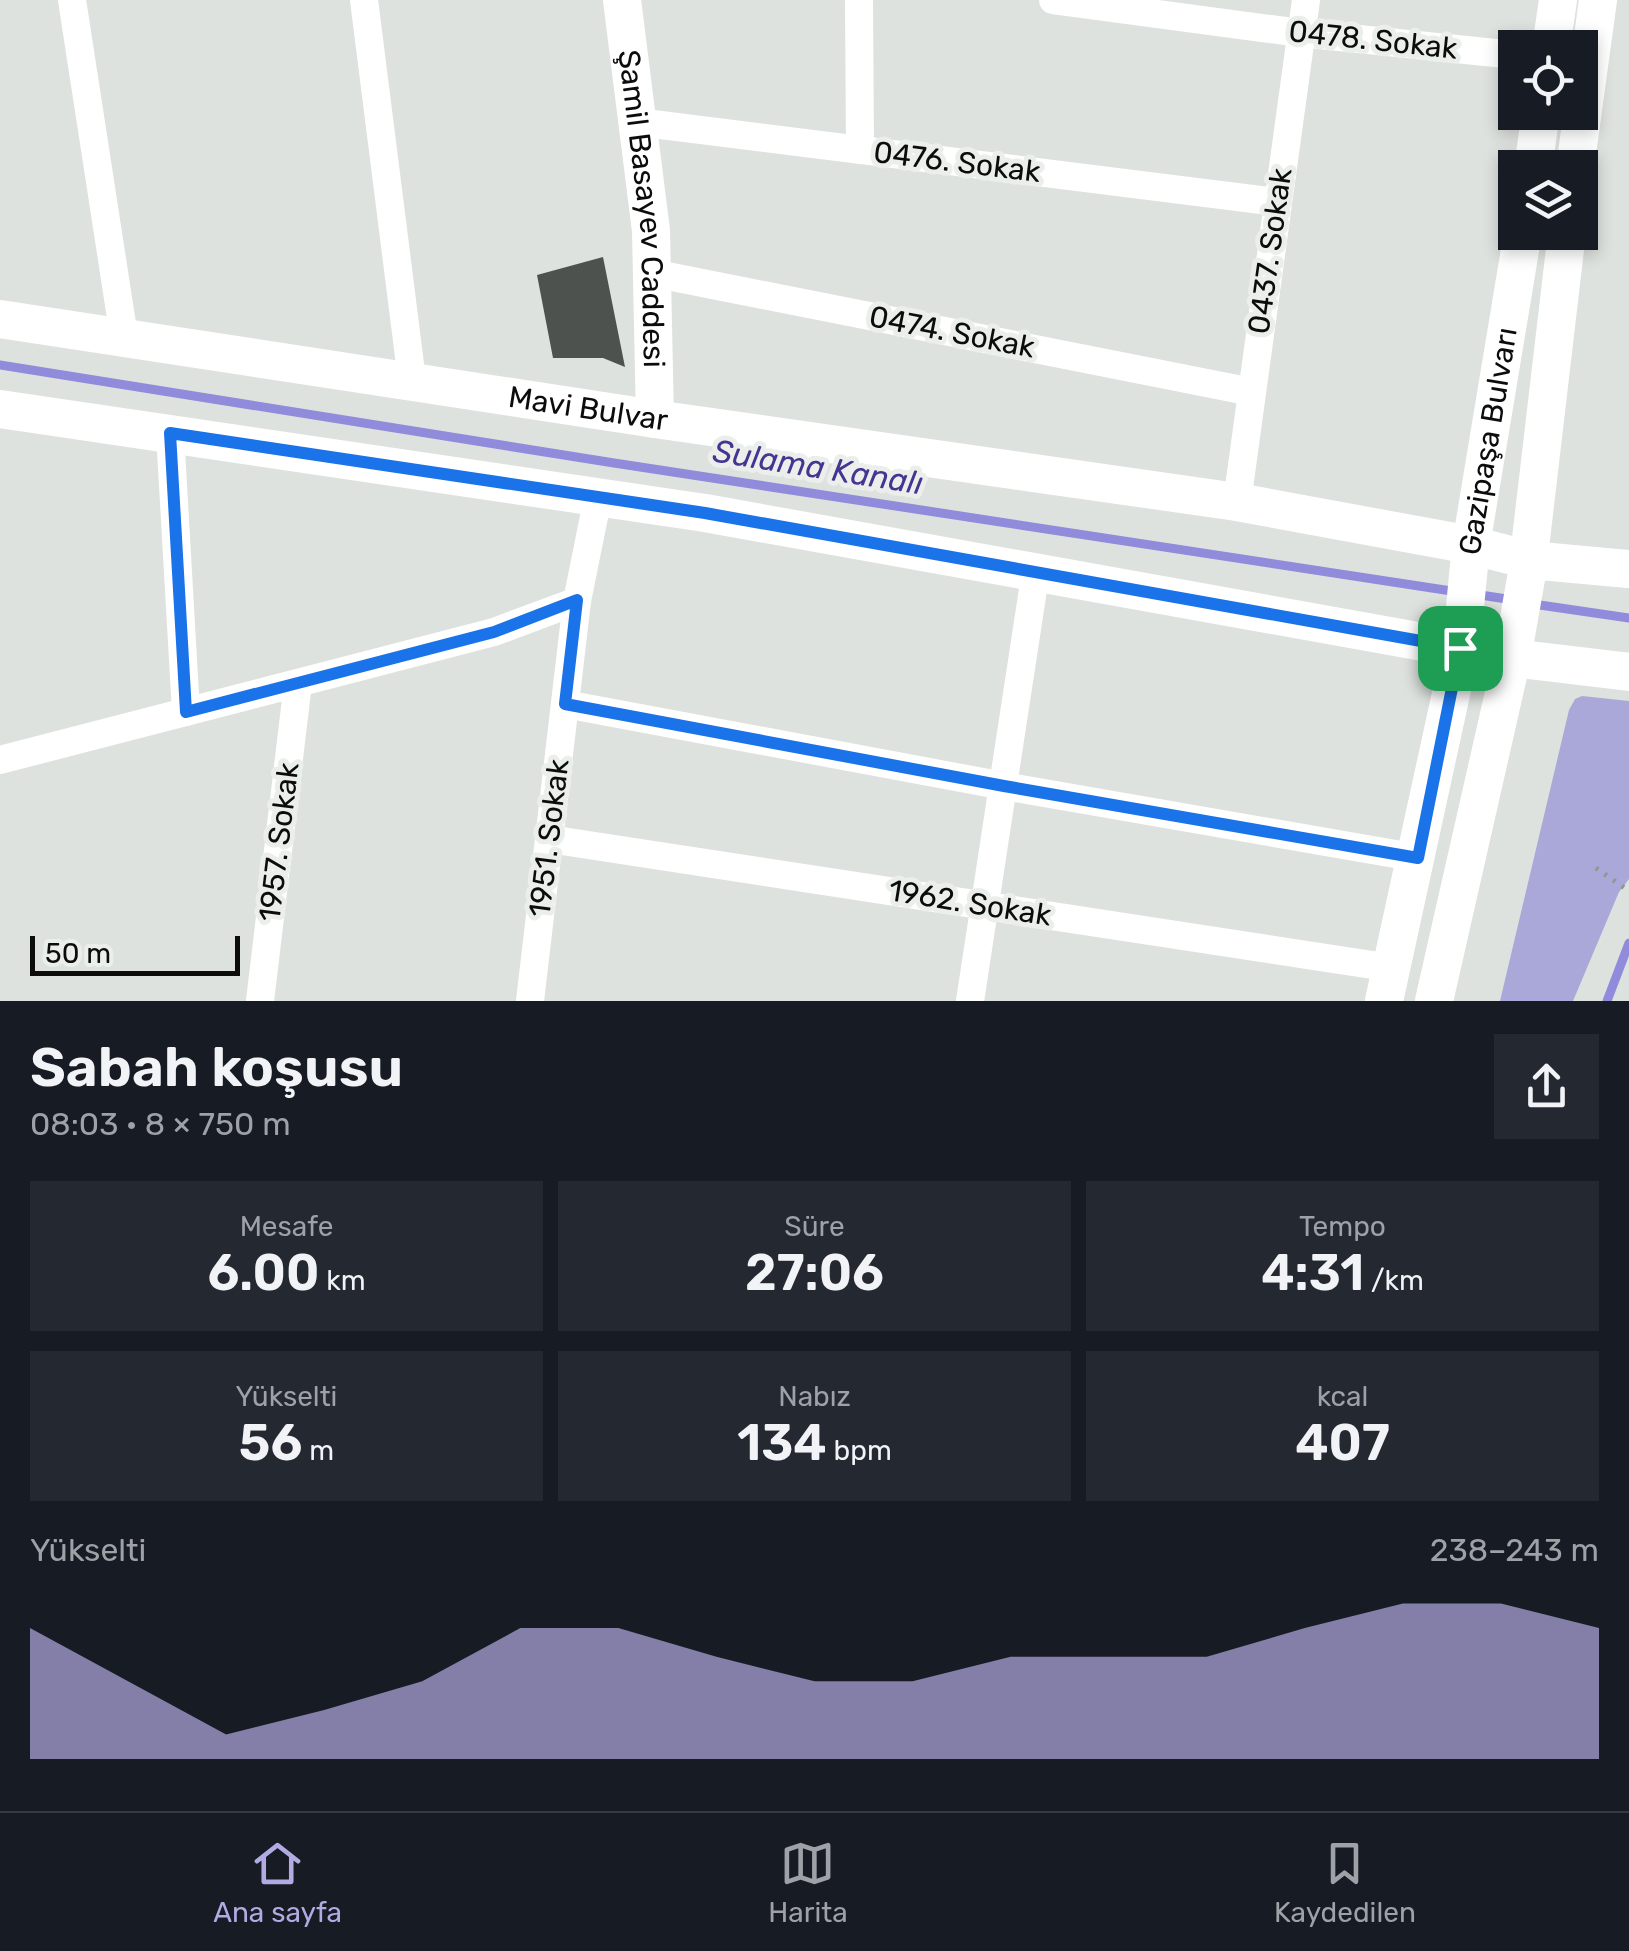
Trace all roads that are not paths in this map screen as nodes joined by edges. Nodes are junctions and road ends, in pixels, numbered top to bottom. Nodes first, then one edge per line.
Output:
1 (72, 0) edge
2 (364, 0) edge
3 (622, 0) edge
4 (859, 0) edge
5 (1053, 0) edge
6 (1306, 0) edge
7 (1558, 0) edge
8 (1598, 0) edge
9 (1554, 30) edge
10 (1300, 33) junction
11 (1498, 53) edge
12 (637, 122) junction
13 (860, 150) junction
14 (1577, 150) edge
15 (1277, 202) junction
16 (1520, 250) edge
17 (1565, 250) edge
18 (652, 273) junction
19 (0, 319) edge
20 (124, 337) junction
21 (412, 380) junction
22 (1252, 392) junction
23 (0, 409) edge
24 (656, 419) junction
25 (170, 433) junction
26 (598, 498) junction
27 (1237, 502) junction
28 (1470, 556) junction
29 (1528, 566) junction
30 (1036, 570) junction
31 (1629, 570) edge
32 (577, 600) junction
33 (1461, 638) junction
34 (1514, 651) junction
35 (1629, 672) edge
36 (298, 682) junction
37 (565, 704) junction
38 (186, 712) junction
39 (0, 760) edge
40 (1004, 786) junction
41 (549, 839) junction
42 (1418, 858) junction
43 (987, 906) junction
44 (1388, 984) edge
45 (260, 1001) edge
46 (530, 1001) edge
47 (970, 1001) edge
48 (1434, 1001) edge

1 - 20 street
2 - 21 street
3 - 12 street, Şamil Basayev Caddesi
4 - 13 street
5 - 10 street, 0478. Sokak
6 - 10 street, 0437. Sokak
7 - 9 street
8 - 14 street
10 - 11 street, 0478. Sokak
10 - 15 street, 0437. Sokak
12 - 13 street, 0476. Sokak
12 - 18 street, Şamil Basayev Caddesi
13 - 15 street, 0476. Sokak
15 - 22 street, 0437. Sokak
16 - 28 street, Gazipaşa Bulvarı
17 - 29 street, Gazipaşa Bulvarı
18 - 22 street, 0474. Sokak
18 - 24 street, Şamil Basayev Caddesi
19 - 20 street, Mavi Bulvar
20 - 21 street, Mavi Bulvar
21 - 24 street, Mavi Bulvar
22 - 27 street, 0437. Sokak
23 - 25 street
24 - 27 street, Mavi Bulvar
25 - 26 street
25 - 38 street
26 - 30 street
26 - 32 street, 1951. Sokak
27 - 28 street, Mavi Bulvar
28 - 29 street, Mavi Bulvar
28 - 33 street, Gazipaşa Bulvarı
29 - 31 street, Mavi Bulvar
29 - 34 street, Gazipaşa Bulvarı
30 - 33 street
30 - 40 street
32 - 36 street
32 - 37 street, 1951. Sokak
33 - 34 street
33 - 42 street, Gazipaşa Bulvarı
34 - 35 street
34 - 48 street, Gazipaşa Bulvarı
36 - 38 street
36 - 45 street, 1957. Sokak
37 - 40 street
37 - 41 street, 1951. Sokak
38 - 39 street
40 - 42 street
40 - 43 street
41 - 43 street, 1962. Sokak
41 - 46 street, 1951. Sokak
42 - 44 street, Gazipaşa Bulvarı
43 - 44 street, 1962. Sokak
43 - 47 street

